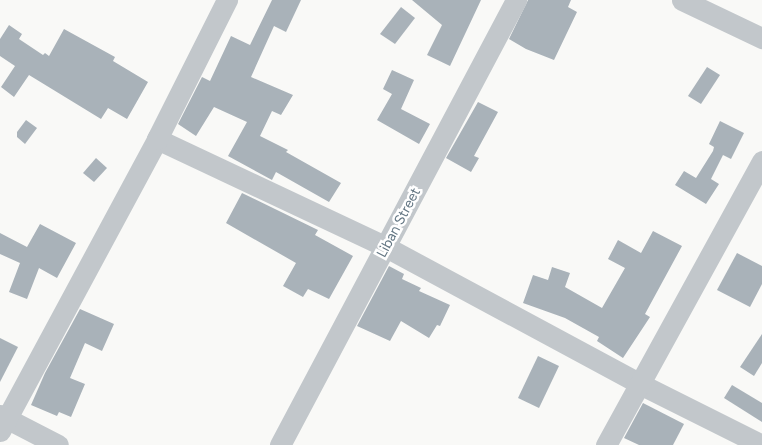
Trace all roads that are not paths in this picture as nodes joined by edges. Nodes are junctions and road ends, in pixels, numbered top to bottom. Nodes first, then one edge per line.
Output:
1 (227, 0) edge
2 (516, 0) edge
3 (682, 0) edge
4 (762, 38) edge
5 (157, 139) junction
6 (762, 161) edge
7 (386, 247) junction
8 (640, 384) junction
9 (2, 422) edge
10 (58, 445) edge
11 (280, 445) edge
12 (606, 445) edge
13 (762, 445) edge

1 - 5 street
2 - 7 street, Liban Street
3 - 4 street
5 - 7 street
5 - 9 street
6 - 8 street
7 - 8 street
7 - 11 street, Liban Street
8 - 12 street
8 - 13 street
9 - 10 street

